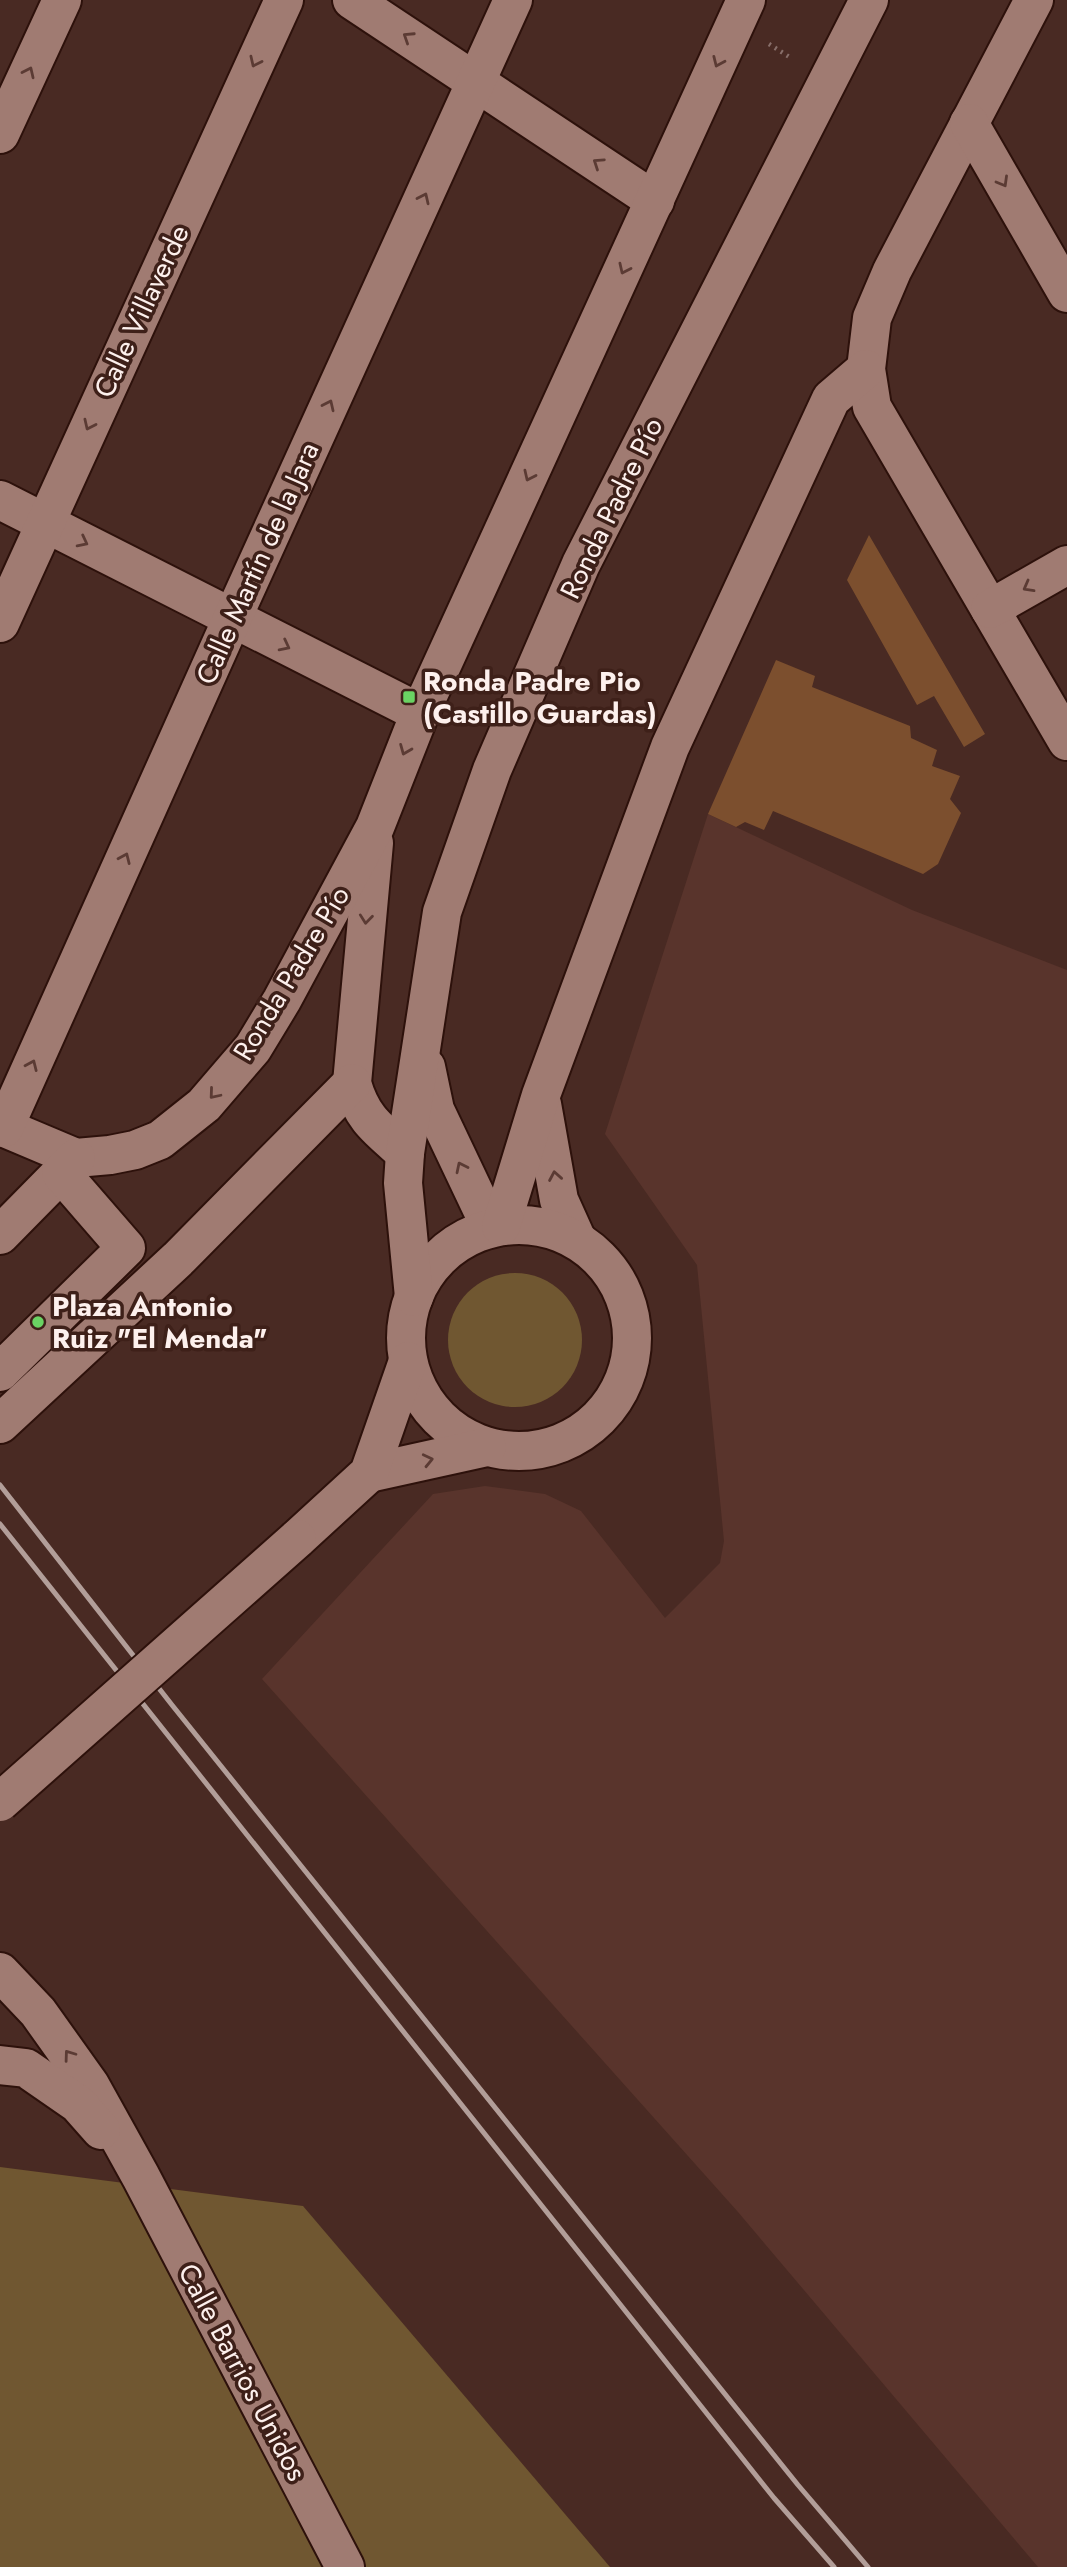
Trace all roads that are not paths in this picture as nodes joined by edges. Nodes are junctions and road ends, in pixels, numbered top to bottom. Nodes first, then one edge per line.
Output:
1 (62, 0) edge
2 (284, 0) edge
3 (352, 0) edge
4 (513, 0) edge
5 (746, 0) edge
6 (869, 0) edge
7 (1034, 0) edge
8 (477, 82) junction
9 (969, 123) junction
10 (0, 134) edge
11 (655, 201) junction
12 (1067, 293) edge
13 (866, 369) junction
14 (0, 500) edge
15 (44, 523) junction
16 (1067, 565) edge
17 (990, 609) junction
18 (232, 619) junction
19 (0, 623) edge
20 (420, 713) junction
21 (1067, 741) edge
22 (375, 827) junction
23 (421, 1041) junction
24 (352, 1083) junction
25 (541, 1095) junction
26 (2, 1127) edge
27 (405, 1153) junction
28 (69, 1166) junction
29 (496, 1227) junction
30 (0, 1235) edge
31 (577, 1240) junction
32 (414, 1297) junction
33 (408, 1361) junction
34 (0, 1372) edge
35 (0, 1424) edge
36 (487, 1447) junction
37 (369, 1473) junction
38 (0, 1801) edge
39 (0, 1972) edge
40 (0, 2065) edge
41 (141, 2176) junction
42 (345, 2567) edge

10 -> 1 street
2 -> 15 street, Calle Villaverde
8 -> 3 street
4 - 8 street, Calle Martín de la Jara
5 -> 11 street, Ronda Padre Pío
6 - 23 street, Ronda Padre Pío
7 - 9 street
11 -> 8 street
18 -> 8 street, Calle Martín de la Jara
9 -> 12 street
9 - 13 street
11 -> 20 street, Ronda Padre Pío
13 - 17 street
13 - 25 street
14 - 15 street
15 -> 18 street
15 - 19 street, Calle Villaverde
16 -> 17 street
17 - 21 street
18 -> 20 street
26 -> 18 street, Calle Martín de la Jara
20 -> 22 street, Ronda Padre Pío
22 -> 24 street, Ronda Padre Pío
22 -> 28 street, Ronda Padre Pío
23 - 27 street, Ronda Padre Pío
29 -> 23 street, Ronda Padre Pío
24 - 27 street, Ronda Padre Pío
24 - 35 street
25 - 29 street
31 -> 25 street
26 - 28 street
27 - 32 street, Ronda Padre Pío
28 - 30 street
28 - 34 street
29 - 31 street
29 - 32 street
31 - 36 street
32 - 33 street
33 - 36 street
33 - 37 street
37 -> 36 street
37 - 38 street, bridge
41 -> 39 street
40 - 41 street
41 - 42 street, Calle Barrios Unidos

